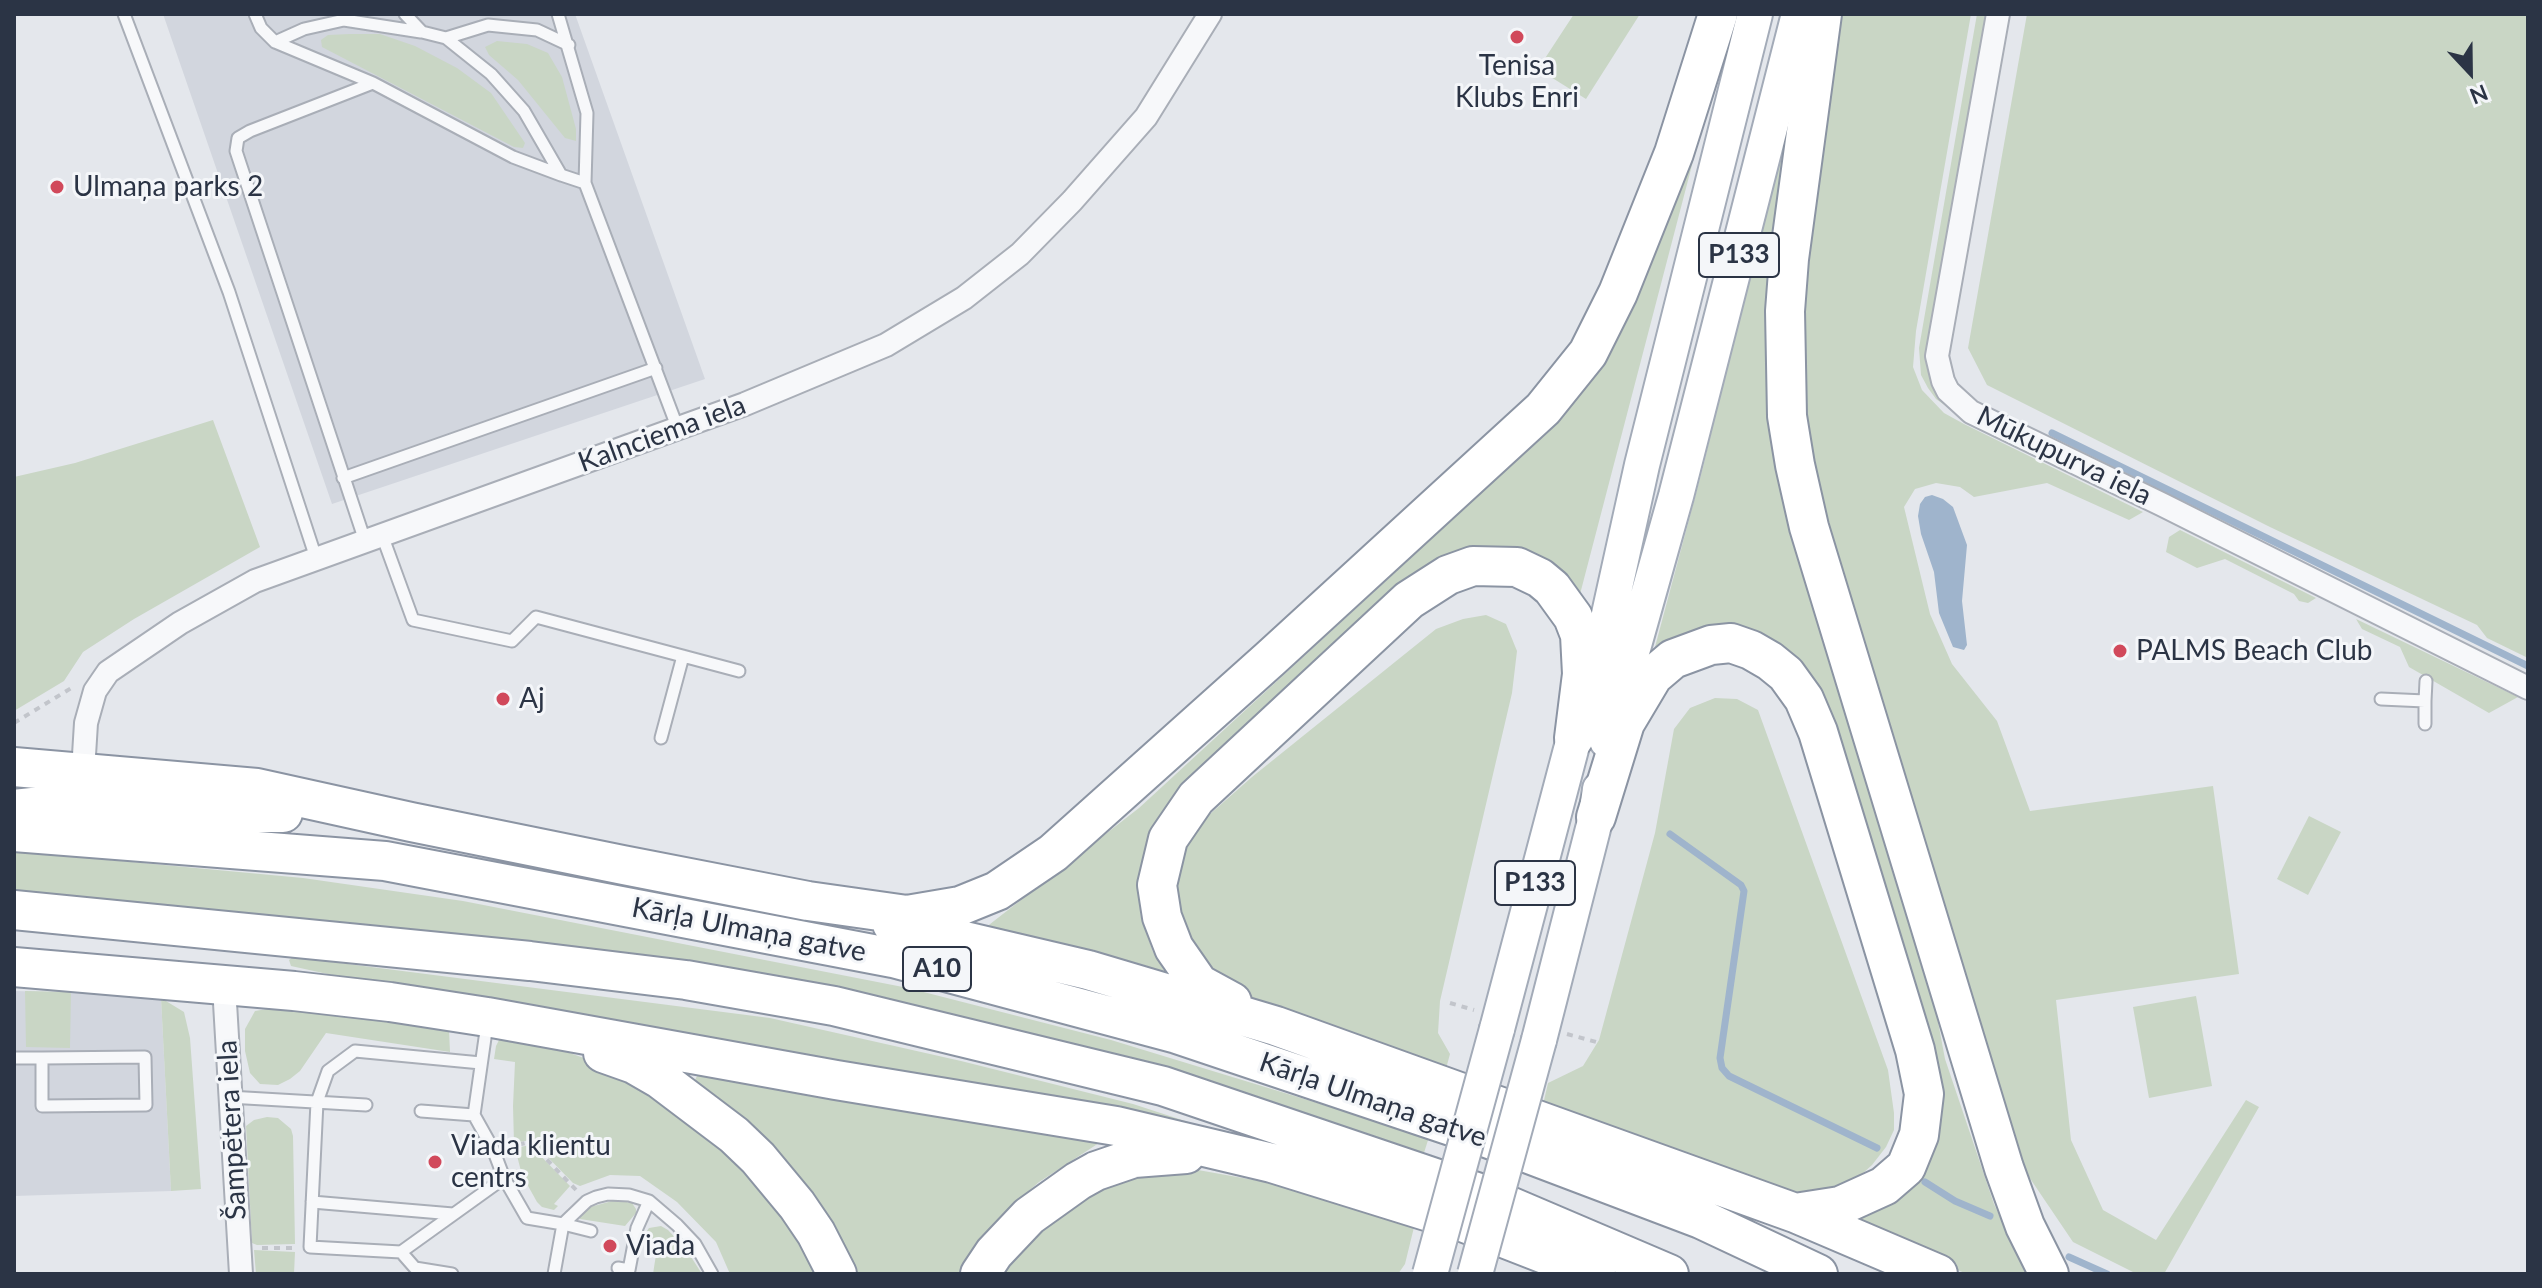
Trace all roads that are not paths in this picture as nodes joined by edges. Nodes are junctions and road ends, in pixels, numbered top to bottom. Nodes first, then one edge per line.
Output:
1 (124, 14) edge
2 (255, 14) edge
3 (405, 14) edge
4 (558, 14) edge
5 (1210, 14) edge
6 (1718, 14) edge
7 (1755, 14) edge
8 (1799, 14) edge
9 (1822, 14) edge
10 (1998, 14) edge
11 (422, 32) junction
12 (446, 38) junction
13 (275, 42) junction
14 (569, 45) junction
15 (373, 83) junction
16 (561, 175) junction
17 (585, 183) junction
18 (656, 368) junction
19 (678, 429) junction
20 (343, 478) junction
21 (373, 538) junction
22 (316, 558) junction
23 (683, 656) junction
24 (739, 671) dead end
25 (2426, 681) dead end
26 (2528, 688) edge
27 (2381, 699) dead end
28 (2425, 701) junction
29 (2425, 724) dead end
30 (661, 738) dead end
31 (1574, 738) junction
32 (14, 767) edge
33 (83, 771) junction
34 (14, 809) edge
35 (1596, 817) junction
36 (411, 822) junction
37 (14, 832) edge
38 (808, 901) junction
39 (14, 910) edge
40 (142, 922) junction
41 (21, 971) edge
42 (224, 986) junction
43 (390, 1002) junction
44 (487, 1017) junction
45 (529, 1025) junction
46 (1276, 1026) junction
47 (14, 1058) edge
48 (42, 1058) junction
49 (481, 1063) junction
50 (229, 1097) junction
51 (317, 1102) junction
52 (366, 1105) dead end
53 (421, 1111) dead end
54 (474, 1115) junction
55 (1272, 1163) junction
56 (504, 1178) junction
57 (649, 1201) junction
58 (312, 1202) junction
59 (1795, 1213) junction
60 (453, 1214) junction
61 (563, 1224) junction
62 (591, 1231) dead end
63 (401, 1252) junction
64 (618, 1268) dead end
65 (241, 1274) edge
66 (452, 1274) edge
67 (554, 1274) edge
68 (712, 1274) edge
69 (837, 1274) edge
70 (980, 1274) edge
71 (1430, 1274) edge
72 (1475, 1274) edge
73 (1596, 1274) edge
74 (1669, 1274) edge
75 (1818, 1274) edge
76 (1938, 1274) edge
77 (2049, 1274) edge

1 - 22 lane
2 - 13 lane
3 - 11 lane
4 - 14 lane
5 - 19 street, Kalnciema iela
6 - 38 highway
7 - 31 main road, P133
8 - 35 main road, P133
9 - 77 highway
10 - 26 street, Mūkupurva iela
11 - 12 lane
11 - 13 lane
12 - 14 lane
12 - 16 lane
13 - 15 lane
14 - 17 lane
15 - 16 lane
15 - 20 lane
16 - 17 lane
17 - 18 lane
18 - 19 lane
18 - 20 lane
19 - 21 street, Kalnciema iela
20 - 21 lane
21 - 22 street, Kalnciema iela
21 - 23 lane
22 - 33 street, Kalnciema iela
23 - 24 lane
23 - 30 lane
25 - 28 lane
27 - 28 lane
28 - 29 lane
31 - 46 highway
31 - 71 main road, P133, bridge
32 - 33 highway
33 - 36 highway
34 - 36 highway
35 - 59 highway
35 - 72 main road, P133, bridge
36 - 38 highway
37 - 75 highway, Kārļa Ulmaņa gatve / A10
38 - 46 highway
39 - 40 highway, Kārļa Ulmaņa gatve / A10
40 - 43 highway
40 - 74 highway, Kārļa Ulmaņa gatve / A10
41 - 42 highway
42 - 43 highway
42 - 50 street, Šampētera iela
43 - 44 highway
44 - 45 highway
44 - 49 lane
45 - 55 highway
45 - 69 highway
46 - 59 highway
47 - 48 lane
48 - 48 lane
49 - 51 lane
49 - 54 lane
50 - 51 lane
50 - 65 street, Šampētera iela
51 - 52 lane
51 - 58 lane
53 - 54 lane
54 - 56 lane
55 - 70 highway
55 - 73 highway
56 - 60 lane
56 - 61 lane
57 - 61 lane
57 - 64 lane
57 - 68 lane
58 - 60 lane
58 - 63 lane
59 - 76 highway
60 - 63 lane
61 - 62 lane
61 - 67 lane
63 - 66 lane

